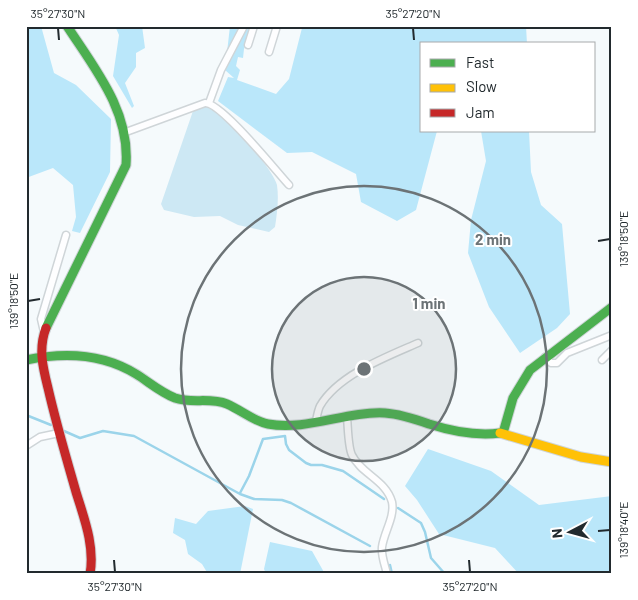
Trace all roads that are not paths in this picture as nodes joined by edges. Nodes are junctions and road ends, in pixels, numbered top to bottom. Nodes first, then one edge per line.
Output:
1 (67, 26) edge
2 (244, 26) edge
3 (254, 26) edge
4 (277, 26) edge
5 (248, 45) dead end
6 (269, 52) dead end
7 (209, 103) junction
8 (126, 132) junction
9 (289, 186) dead end
10 (66, 235) dead end
11 (612, 307) edge
12 (44, 332) junction
13 (612, 335) edge
14 (418, 343) dead end
15 (612, 350) edge
16 (41, 357) junction
17 (545, 357) junction
18 (26, 360) edge
19 (602, 360) dead end
20 (347, 417) junction
21 (316, 421) junction
22 (503, 432) junction
23 (59, 433) junction
24 (26, 446) edge
25 (612, 462) edge
26 (90, 574) edge
27 (387, 574) edge

1 - 8 street
2 - 7 street
3 - 5 street
4 - 6 street
7 - 8 street
7 - 9 street
8 - 12 street
10 - 12 street
11 - 17 street
12 - 16 street
13 - 17 street
14 - 21 street
15 - 19 street
16 - 18 street
16 - 21 street
16 - 23 street
17 - 22 street
20 - 21 street
20 - 22 street
20 - 27 street
22 - 25 street
23 - 24 street
23 - 26 street

